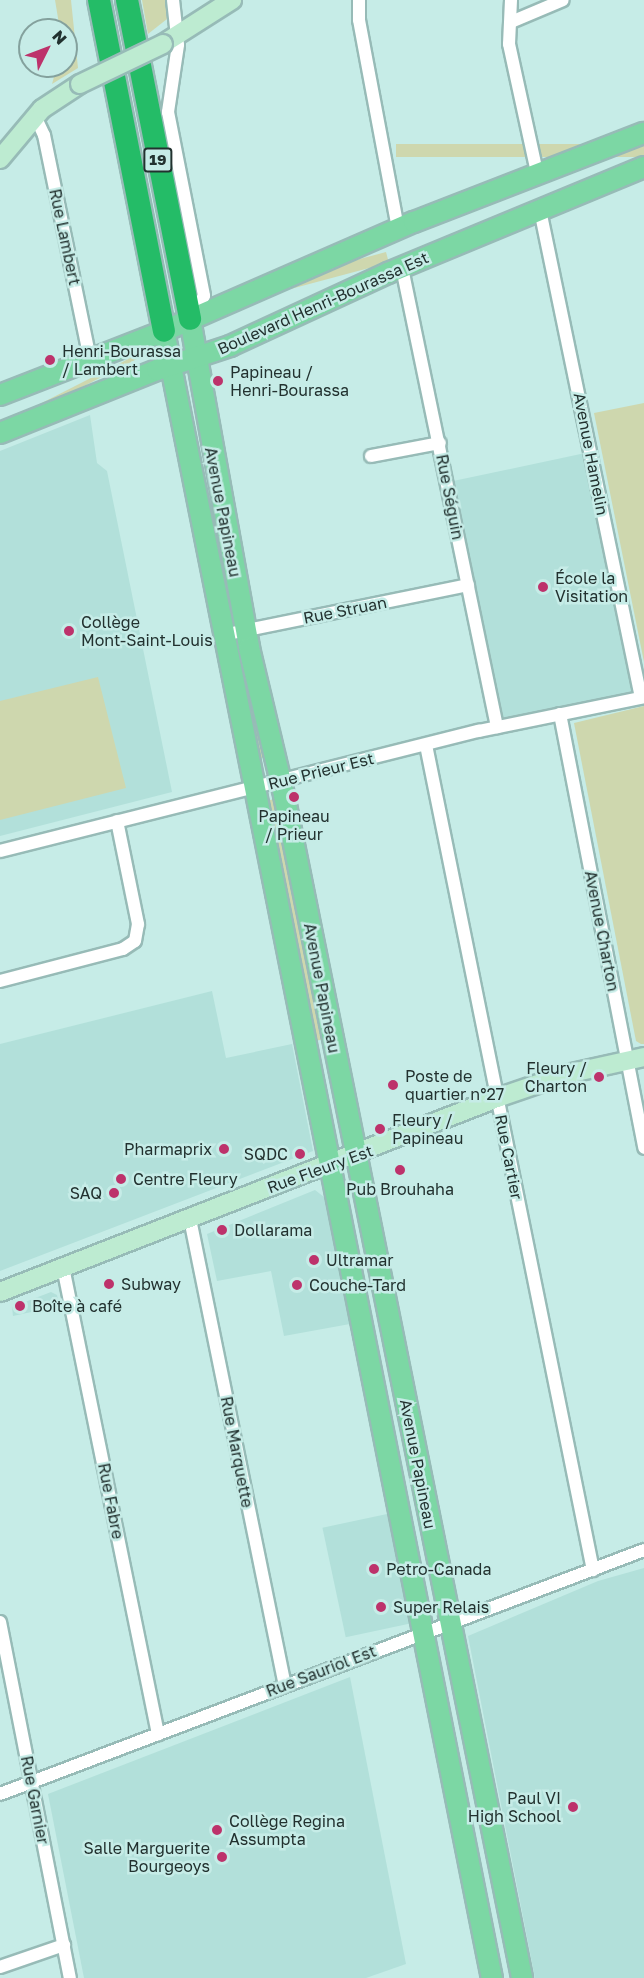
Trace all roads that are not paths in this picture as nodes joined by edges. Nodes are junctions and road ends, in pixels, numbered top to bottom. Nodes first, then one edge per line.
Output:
1 (99, 0) edge
2 (127, 0) edge
3 (173, 0) edge
4 (232, 0) edge
5 (359, 0) edge
6 (511, 0) edge
7 (563, 0) edge
8 (511, 22) junction
9 (170, 40) junction
10 (35, 116) junction
11 (644, 133) edge
12 (0, 159) edge
13 (644, 167) edge
14 (537, 177) junction
15 (540, 210) junction
16 (398, 229) junction
17 (402, 268) junction
18 (190, 319) junction
19 (164, 331) junction
20 (198, 357) junction
21 (90, 360) junction
22 (170, 365) junction
23 (0, 395) edge
24 (0, 433) edge
25 (440, 443) junction
26 (371, 456) dead end
27 (468, 585) junction
28 (245, 630) junction
29 (223, 634) junction
30 (642, 697) edge
31 (560, 714) junction
32 (497, 727) junction
33 (426, 745) junction
34 (280, 780) junction
35 (254, 789) junction
36 (117, 821) junction
37 (0, 852) edge
38 (0, 981) edge
39 (635, 1059) edge
40 (498, 1098) junction
41 (644, 1148) edge
42 (355, 1156) junction
43 (330, 1165) junction
44 (190, 1219) junction
45 (63, 1267) junction
46 (0, 1292) edge
47 (644, 1550) edge
48 (593, 1570) junction
49 (450, 1623) junction
50 (0, 1624) edge
51 (423, 1632) junction
52 (285, 1684) junction
53 (158, 1734) junction
54 (32, 1782) junction
55 (0, 1794) edge
56 (64, 1945) junction
57 (0, 1967) edge
58 (70, 1978) edge
59 (492, 1978) edge
60 (522, 1978) edge

1 - 19 highway, 19
2 - 18 highway, 19
3 - 9 street
4 - 9 street
5 - 16 street
6 - 8 street
7 - 8 street
8 - 14 street
9 - 10 street, bridge
9 - 18 street
10 - 12 street
10 - 21 street, Rue Lambert
11 - 14 main road
13 - 15 main road, Boulevard Henri-Bourassa Est
14 - 16 main road
15 - 17 main road, Boulevard Henri-Bourassa Est
15 - 30 street, Avenue Hamelin
16 - 18 main road
17 - 20 main road, Boulevard Henri-Bourassa Est
17 - 25 street, Rue Séguin
18 - 19 main road
18 - 20 main road, Avenue Papineau
19 - 21 main road
19 - 22 main road, Avenue Papineau
20 - 22 main road, Boulevard Henri-Bourassa Est
20 - 28 main road, Avenue Papineau
21 - 23 main road
22 - 24 main road, Boulevard Henri-Bourassa Est
22 - 29 main road, Avenue Papineau
25 - 26 street
25 - 27 street, Rue Séguin
27 - 28 street, Rue Struan
27 - 32 street, Rue Séguin
28 - 29 street, Rue Struan
28 - 34 main road, Avenue Papineau
29 - 35 main road, Avenue Papineau
30 - 31 street, Rue Prieur Est
31 - 32 street, Rue Prieur Est
31 - 39 street, Avenue Charton
32 - 33 street, Rue Prieur Est
33 - 34 street, Rue Prieur Est
33 - 40 street, Rue Cartier
34 - 35 street, Rue Prieur Est
34 - 42 main road, Avenue Papineau
35 - 36 street, Rue Prieur Est
35 - 43 main road, Avenue Papineau
36 - 37 street, Rue Prieur Est
36 - 38 street
39 - 40 street, Rue Fleury Est
39 - 41 street, Avenue Charton
40 - 42 street, Rue Fleury Est
40 - 48 street, Rue Cartier
42 - 43 street, Rue Fleury Est
42 - 49 main road, Avenue Papineau
43 - 44 street, Rue Fleury Est
43 - 51 main road, Avenue Papineau
44 - 45 street, Rue Fleury Est
44 - 52 street, Rue Marquette
45 - 46 street, Rue Fleury Est
45 - 53 street, Rue Fabre
47 - 48 street, Rue Sauriol Est
48 - 49 street, Rue Sauriol Est
49 - 51 street, Rue Sauriol Est
49 - 60 main road, Avenue Papineau
50 - 54 street, Rue Garnier
51 - 52 street, Rue Sauriol Est
51 - 59 main road, Avenue Papineau
52 - 53 street, Rue Sauriol Est
53 - 54 street, Rue Sauriol Est
54 - 55 street, Rue Sauriol Est
54 - 56 street, Rue Garnier
56 - 57 street
56 - 58 street, Rue Garnier

